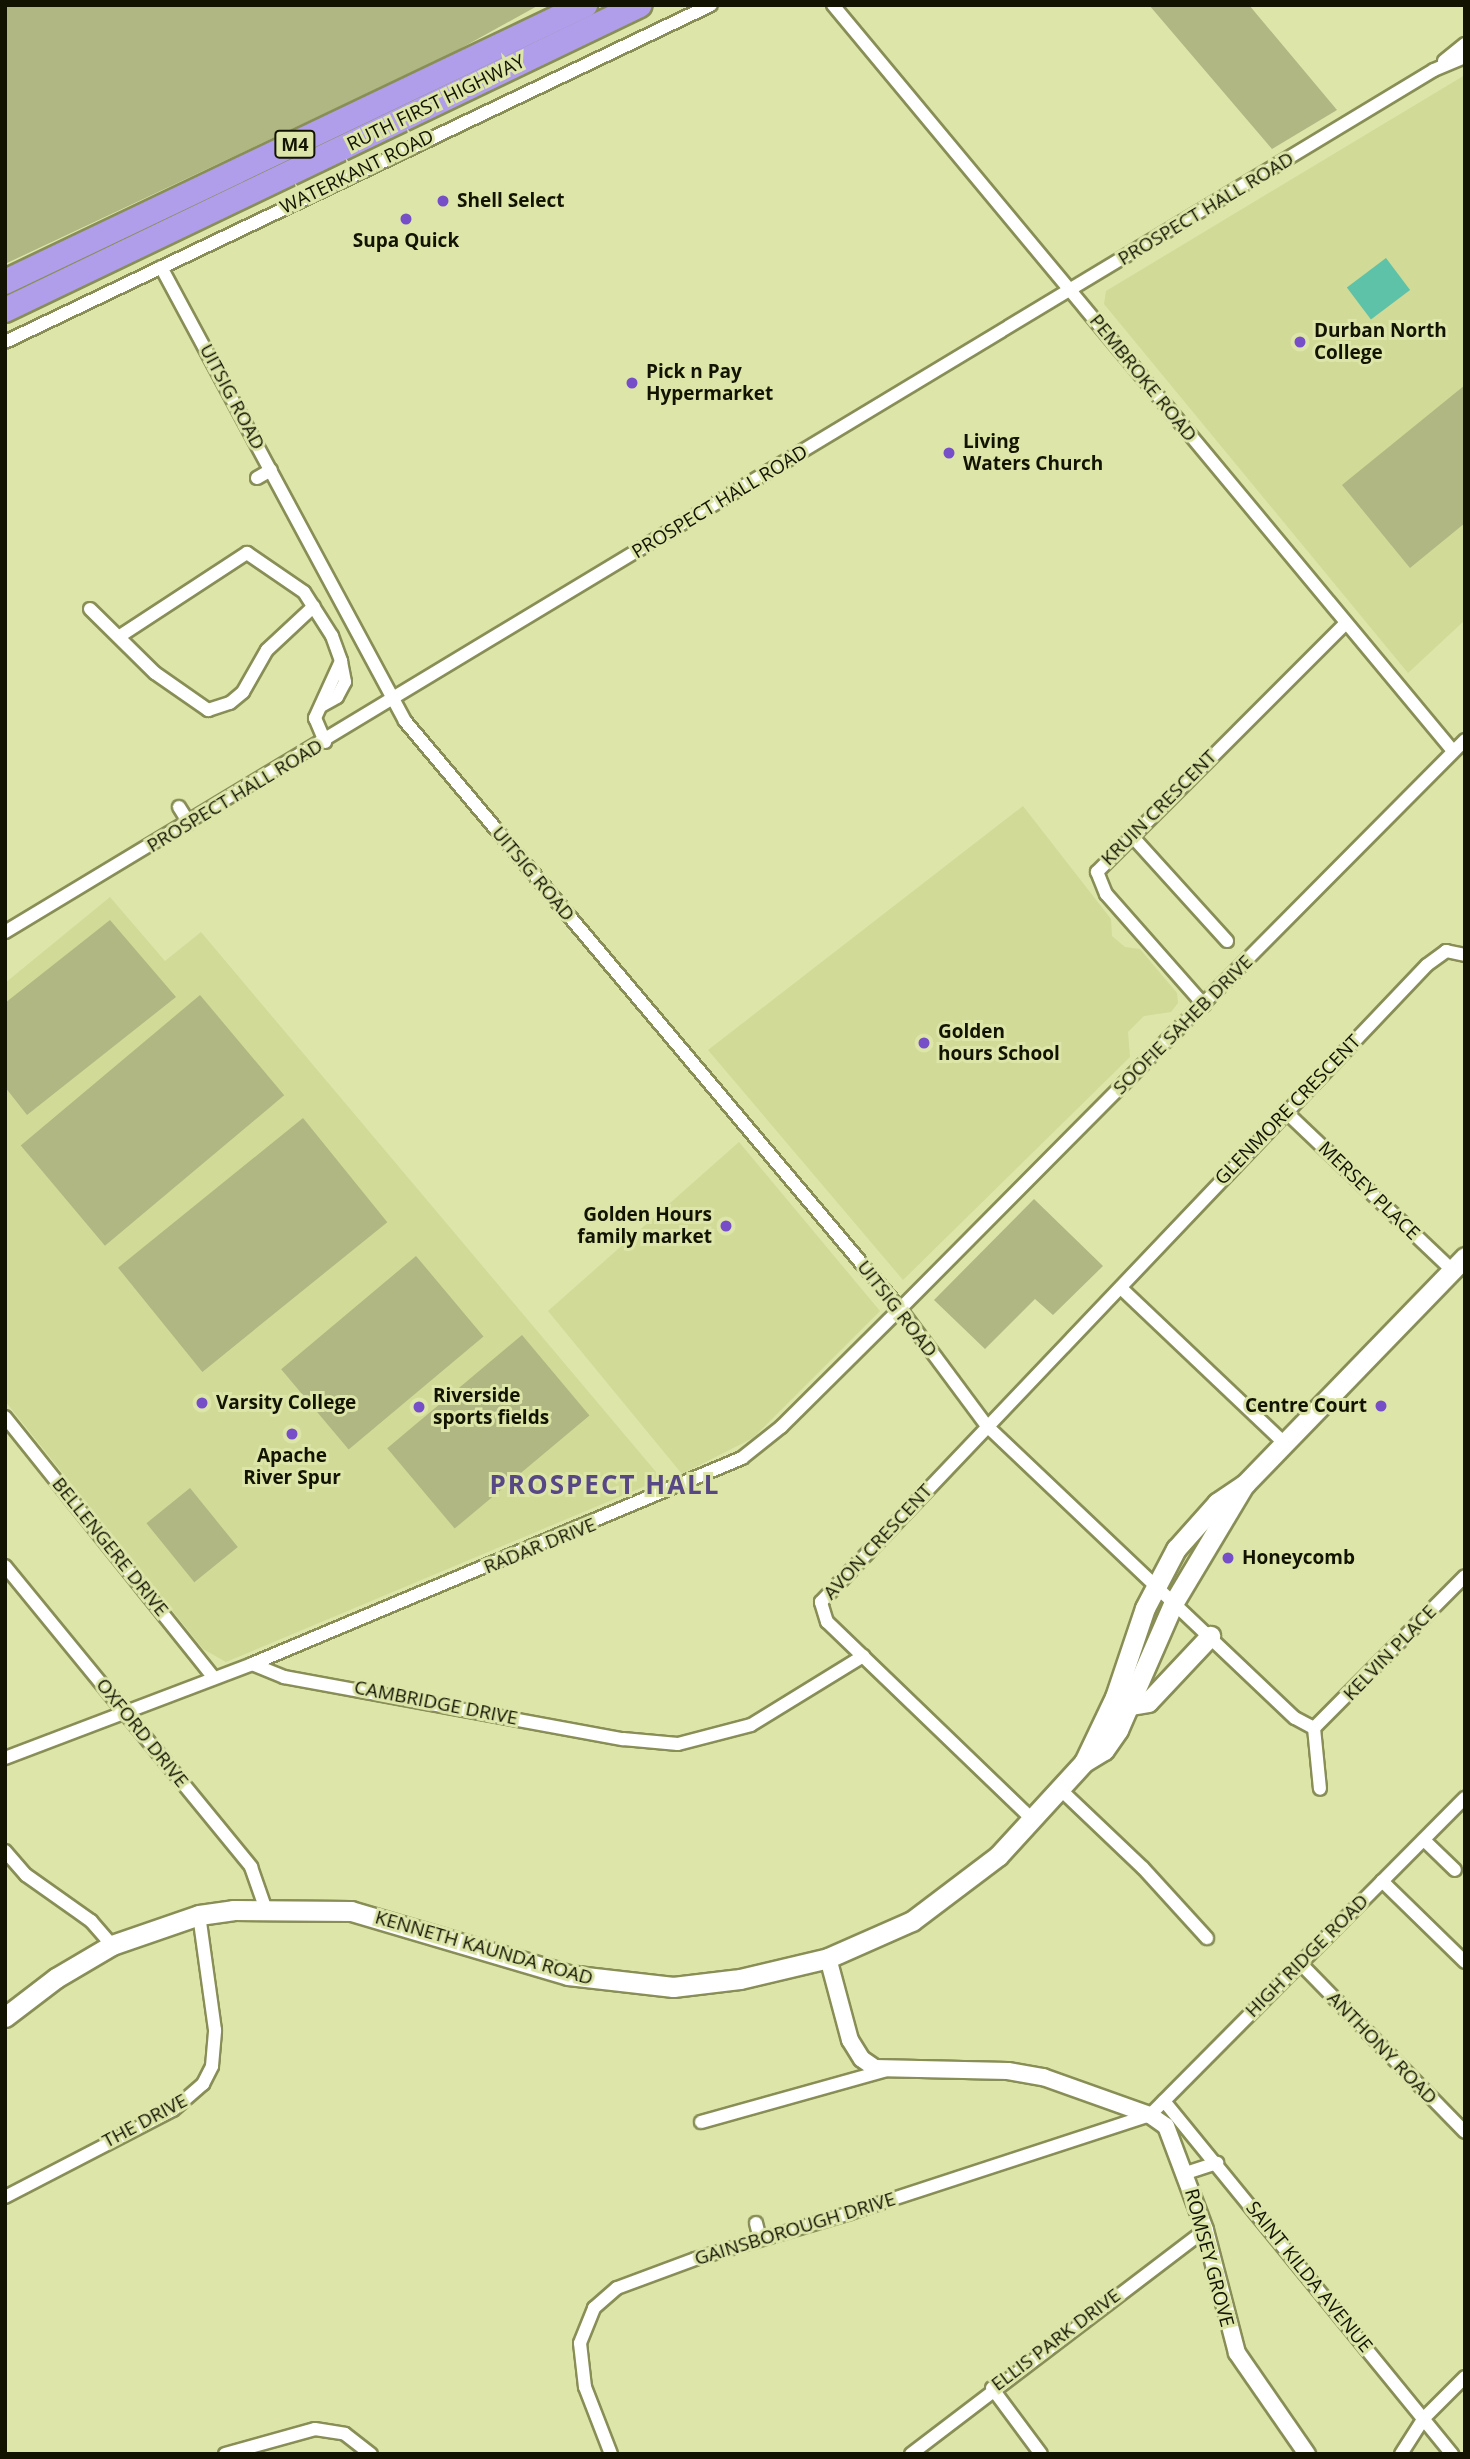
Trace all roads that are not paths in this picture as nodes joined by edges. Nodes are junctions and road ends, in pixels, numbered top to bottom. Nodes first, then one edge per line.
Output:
1 (566, 5) edge
2 (584, 5) edge
3 (640, 5) edge
4 (711, 5) edge
5 (833, 5) edge
6 (1465, 44) edge
7 (485, 54) junction
8 (1465, 57) edge
9 (1434, 70) junction
10 (161, 267) junction
11 (5, 282) edge
12 (1072, 291) junction
13 (5, 310) edge
14 (5, 342) edge
15 (271, 470) junction
16 (257, 478) dead end
17 (314, 606) junction
18 (90, 609) dead end
19 (1345, 624) junction
20 (121, 636) junction
21 (393, 701) junction
22 (1465, 740) edge
23 (325, 742) junction
24 (1453, 751) junction
25 (179, 807) dead end
26 (189, 823) junction
27 (1131, 835) junction
28 (5, 932) edge
29 (1227, 942) dead end
30 (1459, 953) edge
31 (1204, 1005) junction
32 (1285, 1111) junction
33 (1458, 1263) edge
34 (1122, 1289) junction
35 (900, 1309) junction
36 (5, 1417) edge
37 (987, 1426) junction
38 (1284, 1443) junction
39 (1245, 1484) junction
40 (5, 1566) edge
41 (1465, 1576) edge
42 (1156, 1585) junction
43 (1174, 1602) junction
44 (1210, 1636) junction
45 (863, 1656) junction
46 (252, 1664) junction
47 (214, 1678) junction
48 (1123, 1701) junction
49 (124, 1712) junction
50 (1314, 1728) junction
51 (5, 1758) edge
52 (1320, 1789) dead end
53 (1061, 1790) junction
54 (1465, 1798) edge
55 (1033, 1820) junction
56 (1423, 1840) junction
57 (5, 1851) edge
58 (1455, 1871) dead end
59 (1382, 1881) junction
60 (265, 1907) junction
61 (199, 1915) junction
62 (1207, 1938) dead end
63 (112, 1945) junction
64 (828, 1958) junction
65 (1465, 1962) edge
66 (1300, 1963) junction
67 (8, 2009) edge
68 (885, 2071) junction
69 (1164, 2101) junction
70 (1150, 2115) junction
71 (701, 2122) dead end
72 (1465, 2132) edge
73 (1217, 2163) junction
74 (1186, 2173) junction
75 (5, 2196) edge
76 (756, 2223) dead end
77 (1205, 2230) junction
78 (760, 2239) junction
79 (1465, 2377) edge
80 (992, 2388) junction
81 (1424, 2418) junction
82 (225, 2454) edge
83 (371, 2454) edge
84 (611, 2454) edge
85 (911, 2454) edge
86 (1041, 2454) edge
87 (1307, 2454) edge
88 (1401, 2454) edge
89 (1452, 2454) edge

1 - 7 highway
2 - 7 highway, RUTH FIRST HIGHWAY / M4
3 - 13 highway, RUTH FIRST HIGHWAY / M4
4 - 10 street, WATERKANT ROAD
5 - 12 street, PEMBROKE ROAD
6 - 9 street, PROSPECT HALL ROAD
7 - 11 highway, RUTH FIRST HIGHWAY / M4
8 - 9 street, PROSPECT HALL ROAD
9 - 12 street, PROSPECT HALL ROAD
10 - 14 street, WATERKANT ROAD
10 - 15 street, UITSIG ROAD
12 - 19 street, PEMBROKE ROAD
12 - 21 street, PROSPECT HALL ROAD
15 - 16 street
15 - 21 street, UITSIG ROAD
17 - 20 street
17 - 20 street
17 - 23 street
18 - 20 street
19 - 24 street, PEMBROKE ROAD
19 - 27 street, KRUIN CRESCENT
21 - 23 street, PROSPECT HALL ROAD
21 - 35 street, UITSIG ROAD
22 - 24 street, SOOFIE SAHEB DRIVE
23 - 26 street, PROSPECT HALL ROAD
24 - 31 street, SOOFIE SAHEB DRIVE
25 - 26 street
26 - 28 street, PROSPECT HALL ROAD
27 - 29 street
27 - 31 street, KRUIN CRESCENT
30 - 32 street, GLENMORE CRESCENT
31 - 35 street, SOOFIE SAHEB DRIVE
32 - 33 street, MERSEY PLACE
32 - 34 street, GLENMORE CRESCENT
33 - 38 main road, KENNETH KAUNDA ROAD
34 - 37 street, GLENMORE CRESCENT
34 - 38 street
35 - 37 street, UITSIG ROAD
35 - 46 street, RADAR DRIVE
36 - 47 street, BELLENGERE DRIVE
37 - 42 street
37 - 45 street, AVON CRESCENT
38 - 39 main road, KENNETH KAUNDA ROAD
39 - 42 main road, KENNETH KAUNDA ROAD
39 - 43 main road, KENNETH KAUNDA ROAD
40 - 49 street, OXFORD DRIVE
41 - 50 street, KELVIN PLACE
42 - 43 street
42 - 48 main road, KENNETH KAUNDA ROAD
43 - 44 street
43 - 48 main road, KENNETH KAUNDA ROAD
44 - 48 main road
44 - 50 street
45 - 46 street, CAMBRIDGE DRIVE
45 - 55 street, AVON CRESCENT
46 - 47 street
47 - 49 street
48 - 53 main road, KENNETH KAUNDA ROAD
49 - 51 street
49 - 60 street, OXFORD DRIVE
50 - 52 street
53 - 55 main road, KENNETH KAUNDA ROAD
53 - 62 street
54 - 56 street, HIGH RIDGE ROAD
55 - 64 main road, KENNETH KAUNDA ROAD
56 - 58 street
56 - 59 street, HIGH RIDGE ROAD
57 - 63 street
59 - 65 street
59 - 66 street, HIGH RIDGE ROAD
60 - 61 main road, KENNETH KAUNDA ROAD
60 - 64 main road, KENNETH KAUNDA ROAD
61 - 63 main road, KENNETH KAUNDA ROAD
61 - 75 street, THE DRIVE
63 - 67 main road, KENNETH KAUNDA ROAD
64 - 68 street
66 - 69 street, HIGH RIDGE ROAD
66 - 72 street, ANTHONY ROAD
68 - 70 street, ROMSEY GROVE
68 - 71 street, ROMSEY GROVE
69 - 70 street, HIGH RIDGE ROAD
69 - 73 street, SAINT KILDA AVENUE
70 - 74 street, ROMSEY GROVE
70 - 78 street, GAINSBOROUGH DRIVE
73 - 74 street
73 - 81 street, SAINT KILDA AVENUE
74 - 77 street, ROMSEY GROVE
76 - 78 street
77 - 80 street, ELLIS PARK DRIVE
77 - 87 street, ROMSEY GROVE
78 - 84 street, GAINSBOROUGH DRIVE
79 - 81 street
80 - 85 street, ELLIS PARK DRIVE
80 - 86 street
81 - 88 street
81 - 89 street, SAINT KILDA AVENUE
82 - 83 street

